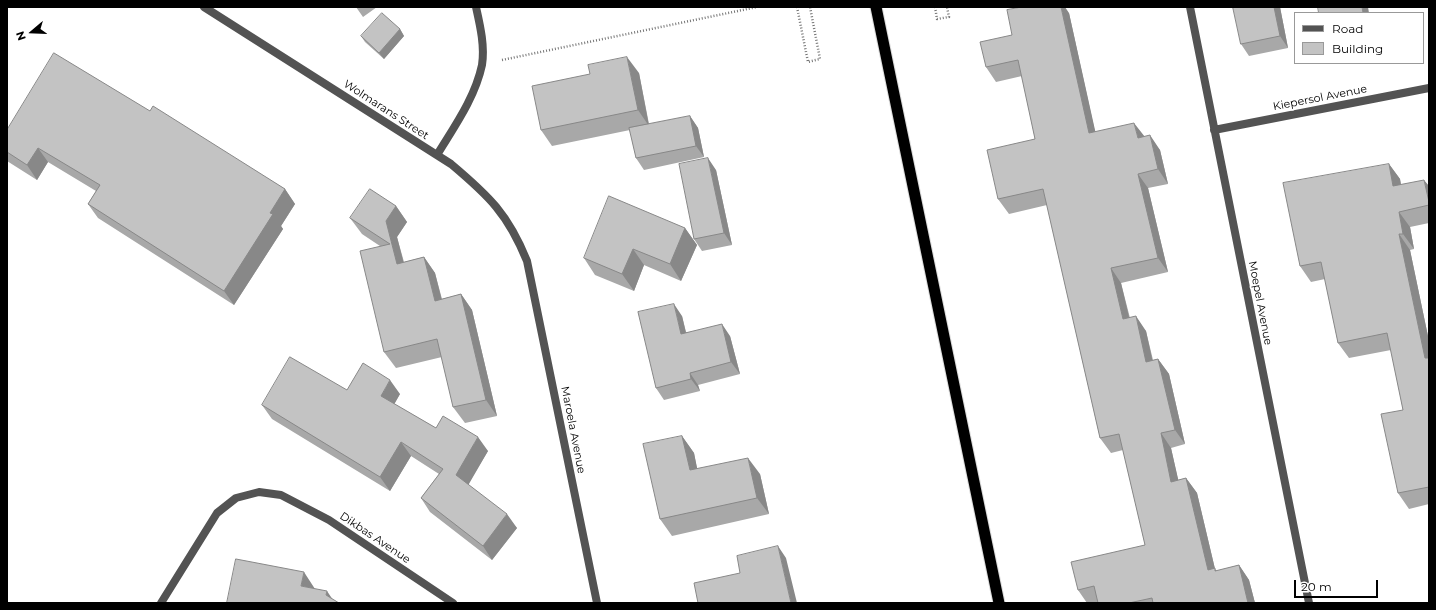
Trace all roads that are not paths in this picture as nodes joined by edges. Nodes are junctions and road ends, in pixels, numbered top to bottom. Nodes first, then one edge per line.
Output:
1 (204, 7) edge
2 (476, 7) edge
3 (876, 7) edge
4 (1190, 7) edge
5 (1429, 88) edge
6 (1214, 130) junction
7 (437, 155) junction
8 (527, 261) joint
9 (161, 603) edge
10 (453, 603) edge
11 (597, 603) edge
12 (999, 603) edge
13 (1309, 603) edge

1 - 7 street, Wolmarans Street
2 - 7 street
3 - 12 highway
4 - 6 street, Moepel Avenue
5 - 6 street, Kiepersol Avenue
6 - 13 street, Moepel Avenue
7 - 8 street, Wolmarans Street
8 - 11 street, Maroela Avenue
9 - 10 street, Dikbas Avenue

